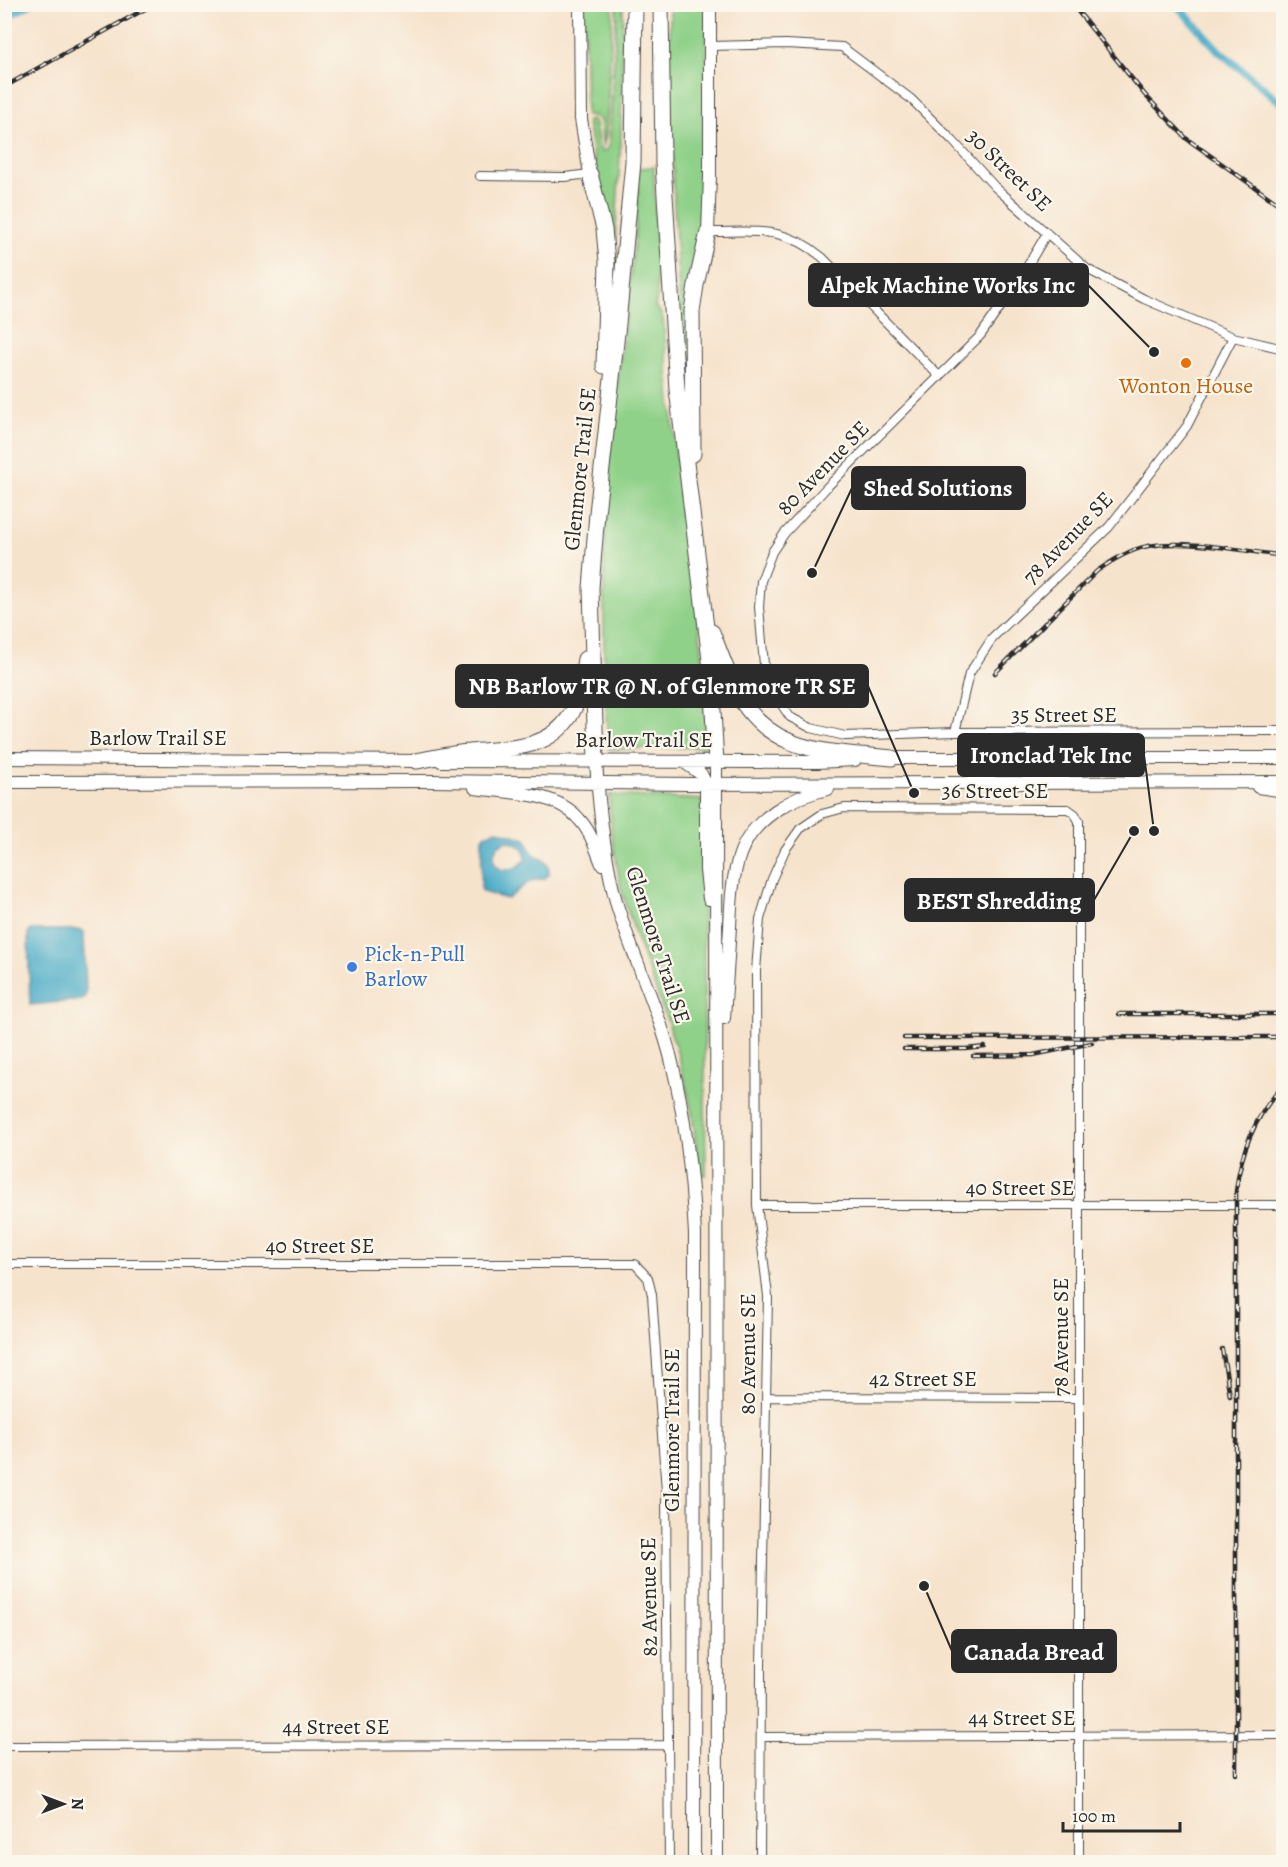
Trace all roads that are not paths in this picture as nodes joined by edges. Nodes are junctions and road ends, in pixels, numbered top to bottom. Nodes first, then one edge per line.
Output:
1 (580, 4) edge
2 (635, 4) edge
3 (661, 4) edge
4 (710, 4) edge
5 (711, 46) junction
6 (590, 174) junction
7 (480, 176) dead end
8 (708, 232) junction
9 (1047, 232) junction
10 (1233, 338) junction
11 (1284, 349) edge
12 (940, 377) junction
13 (597, 513) junction
14 (694, 529) junction
15 (705, 614) junction
16 (591, 617) junction
17 (1284, 731) edge
18 (955, 732) junction
19 (844, 736) joint
20 (4, 758) edge
21 (892, 758) junction
22 (1284, 758) edge
23 (416, 761) junction
24 (596, 761) junction
25 (683, 762) junction
26 (716, 762) junction
27 (429, 781) junction
28 (4, 782) edge
29 (1233, 782) junction
30 (1284, 782) edge
31 (597, 783) junction
32 (711, 784) junction
33 (865, 784) junction
34 (1284, 791) edge
35 (1075, 814) joint
36 (785, 850) joint
37 (617, 904) junction
38 (717, 1069) junction
39 (757, 1205) junction
40 (1284, 1205) edge
41 (1080, 1206) junction
42 (4, 1264) edge
43 (635, 1264) joint
44 (767, 1397) junction
45 (1078, 1398) junction
46 (1284, 1735) edge
47 (1079, 1736) junction
48 (761, 1737) junction
49 (668, 1745) junction
50 (4, 1746) edge
51 (669, 1863) edge
52 (694, 1863) edge
53 (717, 1863) edge
54 (760, 1863) edge
55 (1079, 1863) edge

1 - 6 main road
2 - 13 highway, Glenmore Trail SE
3 - 14 highway
4 - 5 main road
5 - 8 main road
5 - 9 street, 30 Street SE
6 - 7 street
6 - 13 highway
8 - 12 street
8 - 14 highway
9 - 10 street, 30 Street SE
9 - 12 street, 80 Avenue SE
10 - 11 street, 30 Street SE
10 - 18 street, 78 Avenue SE
12 - 19 street, 80 Avenue SE
13 - 16 highway, Glenmore Trail SE
14 - 15 highway
15 - 21 highway
15 - 26 highway
16 - 23 highway
16 - 24 highway, Glenmore Trail SE
17 - 18 street, 35 Street SE
18 - 19 street, 35 Street SE
20 - 23 main road, Barlow Trail SE
21 - 22 main road, Barlow Trail SE
21 - 26 main road, Barlow Trail SE
23 - 24 main road, Barlow Trail SE
24 - 25 main road, Barlow Trail SE
24 - 31 main road, Glenmore Trail SE
25 - 26 main road, Barlow Trail SE
25 - 32 main road
26 - 32 main road
27 - 28 main road, Barlow Trail SE
27 - 31 main road, Barlow Trail SE
27 - 37 main road
29 - 30 main road, Barlow Trail SE
29 - 33 main road, Barlow Trail SE
29 - 34 main road
31 - 32 main road, Barlow Trail SE
31 - 37 main road, Glenmore Trail SE
32 - 33 main road, Barlow Trail SE
32 - 38 main road, Glenmore Trail SE
33 - 38 main road
35 - 36 street, 36 Street SE
35 - 41 street, 78 Avenue SE
36 - 39 street, 80 Avenue SE
37 - 52 main road, Glenmore Trail SE
38 - 53 main road, Glenmore Trail SE
39 - 41 street, 40 Street SE
39 - 44 street, 80 Avenue SE
40 - 41 street, 40 Street SE
41 - 45 street, 78 Avenue SE
42 - 43 street, 40 Street SE
43 - 49 street, 82 Avenue SE
44 - 45 street, 42 Street SE
44 - 48 street, 80 Avenue SE
45 - 47 street, 78 Avenue SE
46 - 47 street, 44 Street SE
47 - 48 street, 44 Street SE
47 - 55 street, 78 Avenue SE
48 - 54 street, 80 Avenue SE
49 - 50 street, 44 Street SE
49 - 51 street, 82 Avenue SE

